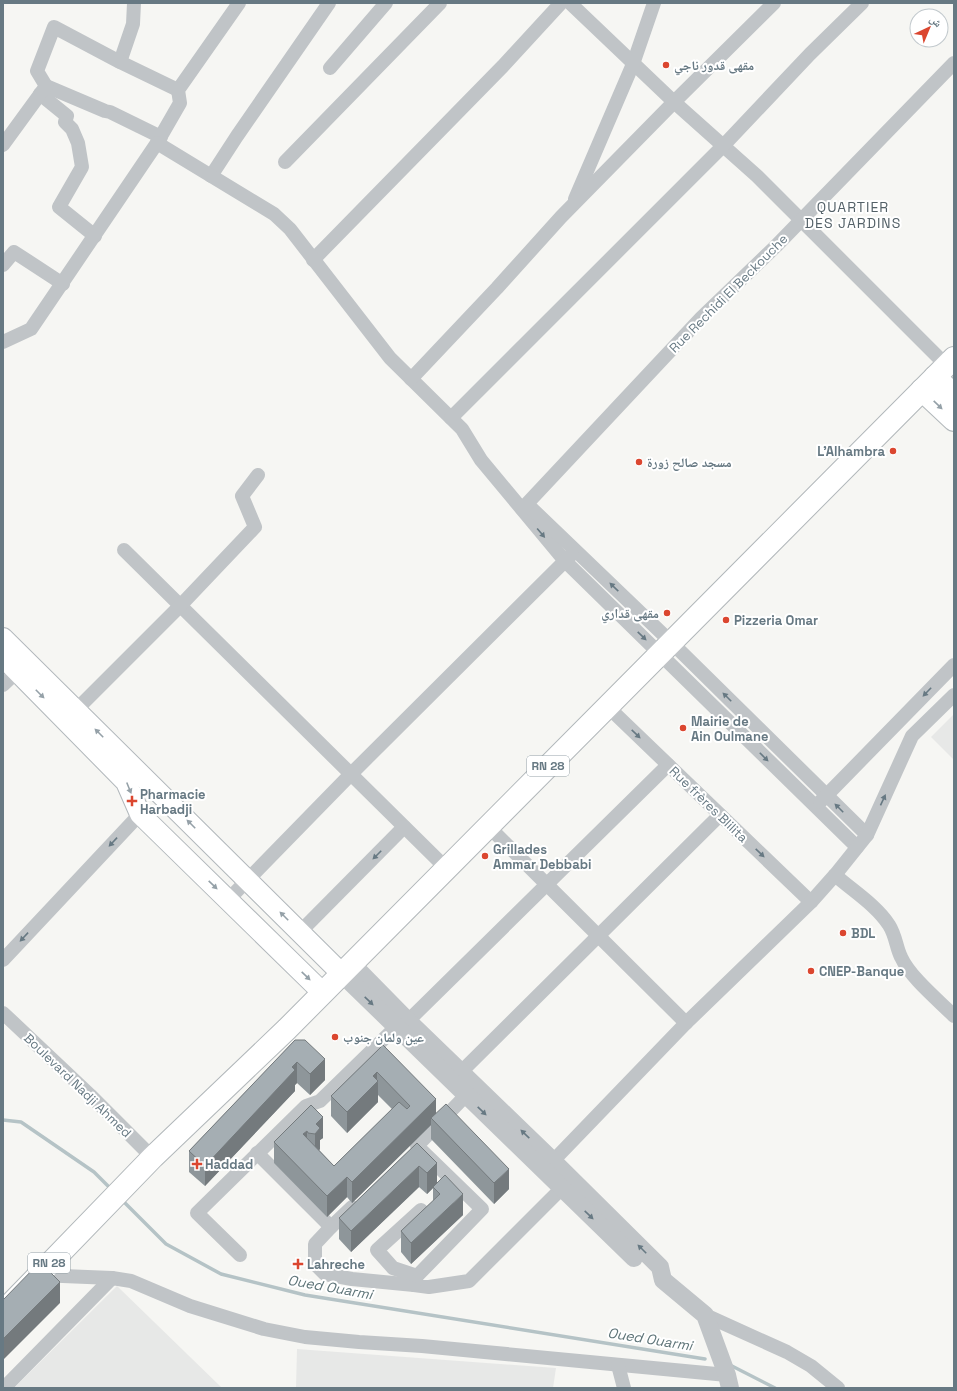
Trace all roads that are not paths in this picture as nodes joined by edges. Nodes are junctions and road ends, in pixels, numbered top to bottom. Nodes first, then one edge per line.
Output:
1 (134, 3) edge
2 (239, 3) edge
3 (329, 3) edge
4 (386, 3) edge
5 (440, 3) edge
6 (561, 3) edge
7 (654, 3) edge
8 (862, 3) edge
9 (578, 6) edge
10 (766, 6) edge
11 (120, 62) junction
12 (954, 62) edge
13 (633, 64) junction
14 (330, 68) dead end
15 (43, 90) junction
16 (178, 90) junction
17 (674, 102) junction
18 (159, 140) junction
19 (3, 145) edge
20 (723, 146) junction
21 (285, 162) dead end
22 (211, 176) junction
23 (572, 207) junction
24 (801, 220) junction
25 (95, 236) junction
26 (313, 260) junction
27 (3, 265) edge
28 (63, 284) junction
29 (3, 342) edge
30 (940, 372) edge
31 (411, 379) junction
32 (954, 395) edge
33 (451, 418) junction
34 (954, 420) edge
35 (258, 475) dead end
36 (524, 506) junction
37 (124, 550) dead end
38 (576, 550) junction
39 (565, 561) junction
40 (180, 606) junction
41 (666, 648) junction
42 (10, 656) edge
43 (954, 664) edge
44 (3, 685) edge
45 (954, 695) edge
46 (608, 707) junction
47 (76, 710) junction
48 (668, 765) junction
49 (350, 774) junction
50 (826, 795) junction
51 (815, 807) junction
52 (140, 814) junction
53 (720, 815) junction
54 (488, 826) junction
55 (404, 827) junction
56 (867, 835) junction
57 (857, 847) junction
58 (446, 868) junction
59 (835, 875) junction
60 (247, 880) junction
61 (548, 885) junction
62 (228, 900) junction
63 (811, 902) junction
64 (300, 932) junction
65 (598, 936) junction
66 (3, 960) edge
67 (346, 968) junction
68 (322, 992) junction
69 (3, 1013) edge
70 (954, 1016) edge
71 (686, 1023) junction
72 (402, 1024) junction
73 (456, 1077) junction
74 (470, 1091) junction
75 (417, 1146) junction
76 (257, 1154) junction
77 (406, 1156) edge
78 (553, 1161) junction
79 (146, 1165) junction
80 (566, 1184) junction
81 (360, 1200) edge
82 (421, 1210) edge
83 (331, 1227) junction
84 (240, 1255) dead end
85 (38, 1275) junction
86 (112, 1278) junction
87 (415, 1281) junction
88 (3, 1312) edge
89 (705, 1315) junction
90 (618, 1365) junction
91 (728, 1381) edge
92 (4, 1388) edge
93 (624, 1388) edge
94 (838, 1388) edge

1 - 11 street
2 - 16 street
3 - 22 street
4 - 14 street
5 - 21 street
6 - 26 street
7 - 13 street
8 - 20 street
9 - 13 street
10 - 17 street
11 - 15 street
11 - 16 street
12 - 24 street, Rue Rechidi El Beckouche
13 - 17 street
13 - 23 street
15 - 18 street
15 - 19 street
15 - 25 street
16 - 18 street
17 - 20 street
17 - 23 street
18 - 22 street
18 - 25 street
20 - 24 street
20 - 33 street
22 - 26 street
23 - 31 street
24 - 30 street
24 - 36 street, Rue Rechidi El Beckouche
25 - 28 street
26 - 31 street
27 - 28 street
28 - 29 street
30 - 32 main road
30 -> 34 main road
30 - 41 main road, RN 28
31 - 33 street
33 - 36 street
35 - 40 street
36 - 38 street
36 -> 39 street
37 - 40 street
38 - 39 street
41 -> 38 street
39 -> 41 street
39 - 49 street
40 - 47 street
40 - 49 street
41 - 46 main road, RN 28
50 -> 41 street
41 -> 51 street
42 - 44 street
42 - 47 main road
42 -> 52 main road
43 -> 50 street
56 -> 45 street
46 -> 48 street, Rue frères Blilita
46 - 54 main road, RN 28
60 -> 47 main road
48 - 53 street, Rue frères Blilita
48 - 61 street
49 - 55 street
49 - 60 street
50 - 51 street
56 -> 50 street
51 - 57 street
52 -> 62 main road
52 -> 66 street
53 -> 63 street, Rue frères Blilita
53 - 65 street
54 - 58 main road, RN 28
54 - 61 street
55 - 58 street
55 -> 64 street
56 - 57 street
57 - 59 street
58 - 67 main road, RN 28
59 - 63 street
59 - 70 street
60 - 62 street
64 -> 60 main road
61 - 65 street
61 - 72 street
62 -> 68 main road
63 - 71 street
64 - 67 main road
65 - 71 street
65 - 73 street
67 - 68 main road, RN 28
67 - 72 street
68 - 79 main road, RN 28
69 - 79 street, Boulevard Nadji Ahmed
71 - 78 street
72 - 73 street
72 - 76 street
73 - 74 street
74 - 75 street
78 -> 74 street
74 -> 80 street
75 - 77 street
75 - 87 street
76 - 83 street
76 - 84 street
78 - 80 street
79 - 85 main road, RN 28
80 - 87 street
80 - 89 street
81 - 83 street
82 - 87 street
83 - 87 street
85 - 86 street
85 - 88 main road, RN 28
86 - 90 street
86 - 92 street
89 - 91 street
89 - 94 street
90 - 91 street
90 - 93 street

